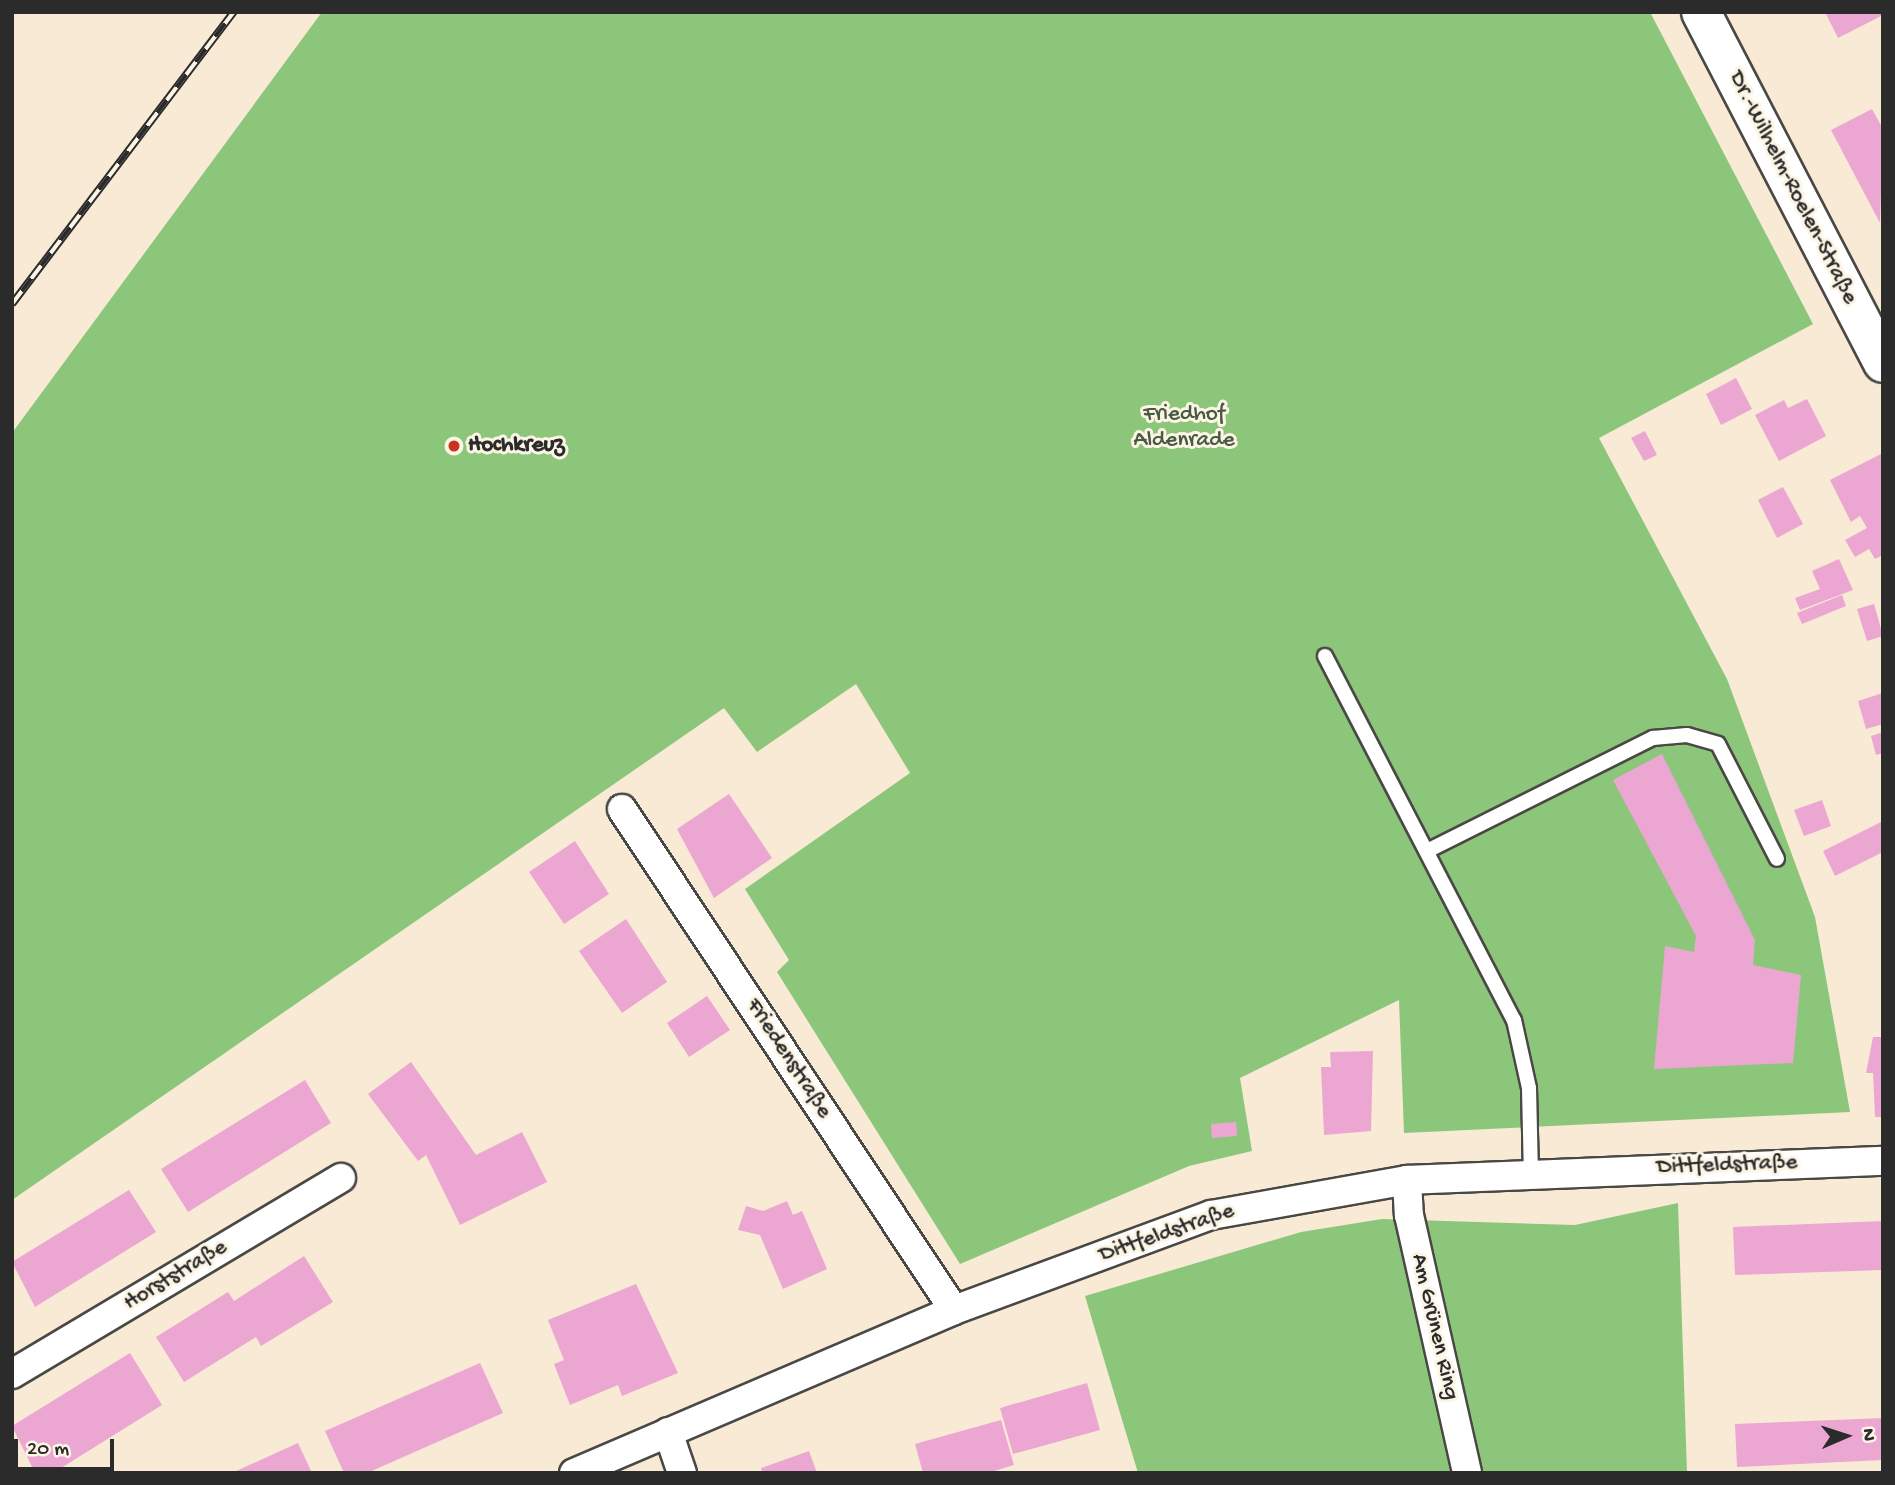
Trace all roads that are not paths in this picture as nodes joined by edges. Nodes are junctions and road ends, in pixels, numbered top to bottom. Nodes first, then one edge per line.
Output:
1 (1700, 12) edge
2 (1883, 363) edge
3 (1325, 656) dead end
4 (622, 809) dead end
5 (1427, 851) junction
6 (1777, 859) dead end
7 (1883, 1161) edge
8 (1531, 1174) junction
9 (341, 1178) dead end
10 (1407, 1181) junction
11 (954, 1310) junction
12 (12, 1374) edge
13 (668, 1432) junction
14 (575, 1473) edge
15 (682, 1473) edge
16 (1467, 1473) edge

1 - 2 main road, Dr.-Wilhelm-Roelen-Straße
3 - 5 lane
4 - 11 street, Friedenstraße
5 - 6 lane
5 - 8 lane
7 - 8 street, Dittfeldstraße
8 - 10 street, Dittfeldstraße
9 - 12 street, Horststraße
10 - 11 street, Dittfeldstraße
10 - 16 street, Am Grünen Ring
11 - 13 street, Dittfeldstraße
13 - 14 street, Dittfeldstraße
13 - 15 street

